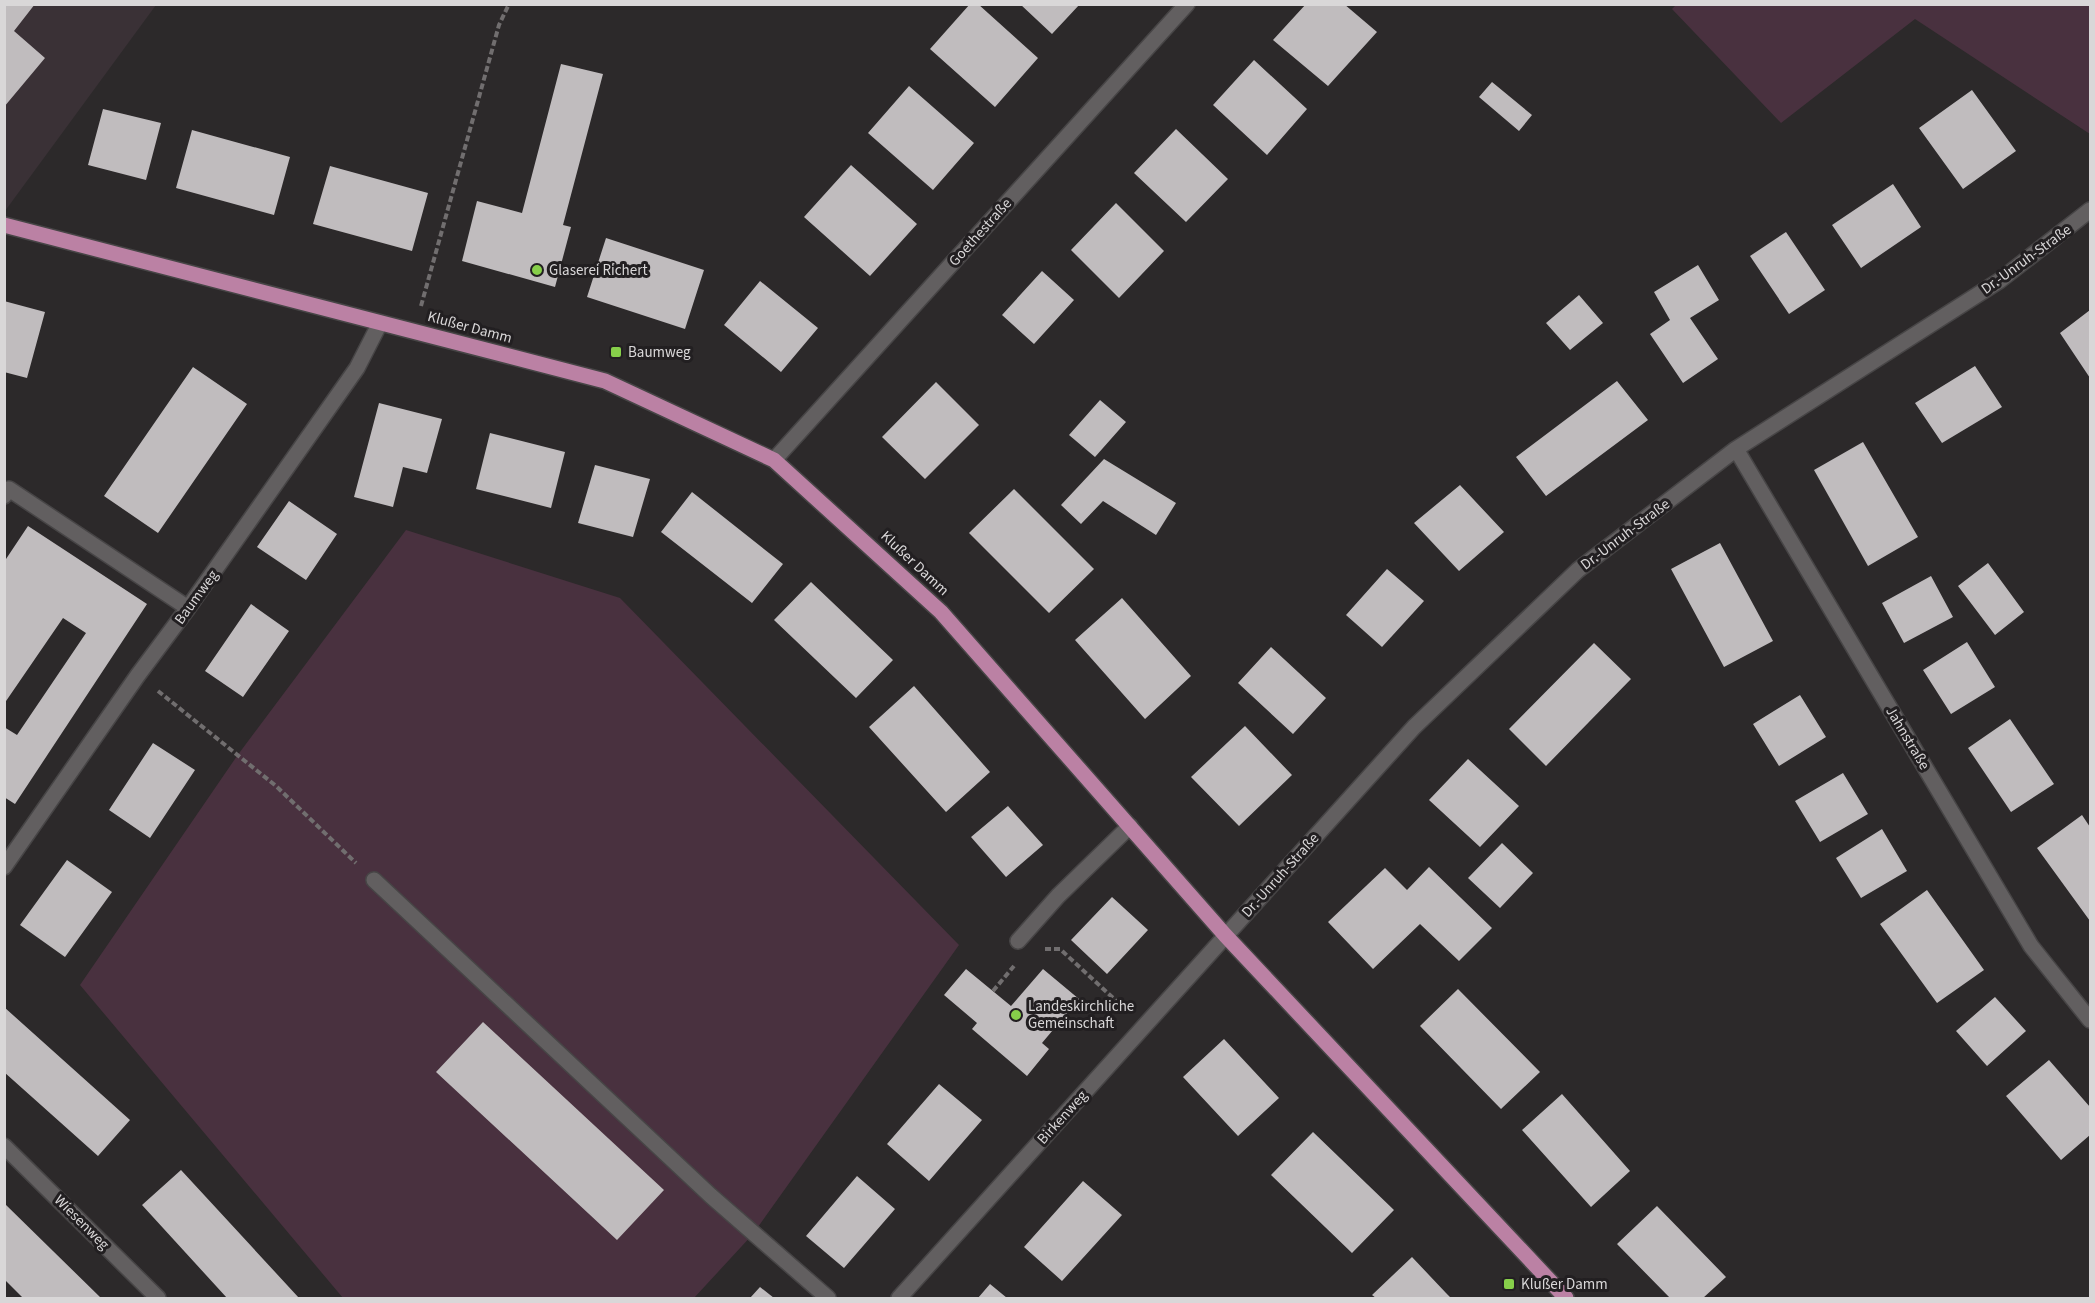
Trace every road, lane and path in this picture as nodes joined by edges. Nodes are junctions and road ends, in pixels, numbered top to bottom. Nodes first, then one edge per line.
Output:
1 (509, 4) edge
2 (1187, 4) edge
3 (2091, 210) edge
4 (4, 225) edge
5 (380, 323) junction
6 (414, 331) junction
7 (1736, 449) junction
8 (774, 460) junction
9 (4, 496) edge
10 (188, 608) junction
11 (138, 675) junction
12 (1130, 826) junction
13 (4, 867) edge
14 (374, 880) joint
15 (1226, 935) junction
16 (1018, 941) dead end
17 (1040, 949) dead end
18 (2091, 1020) edge
19 (1143, 1026) junction
20 (6, 1150) edge
21 (156, 1298) edge
22 (828, 1299) edge
23 (899, 1299) edge
24 (1566, 1299) edge

1 - 6 path
2 - 8 street, Goethestraße
3 - 7 street, Dr.-Unruh-Straße
4 - 5 main road, Klußer Damm
5 - 6 main road, Klußer Damm
5 - 10 street, Baumweg
6 - 8 main road, Klußer Damm
7 - 15 street, Dr.-Unruh-Straße
7 - 18 street, Jahnstraße
8 - 12 main road, Klußer Damm
9 - 10 street
10 - 11 street, Baumweg
11 - 13 street, Baumweg
11 - 14 path
12 - 15 main road, Klußer Damm
12 - 16 street
14 - 22 street
15 - 19 street, Birkenweg
15 - 24 main road, Klußer Damm
17 - 19 path
19 - 23 street, Birkenweg
20 - 21 street, Wiesenweg

